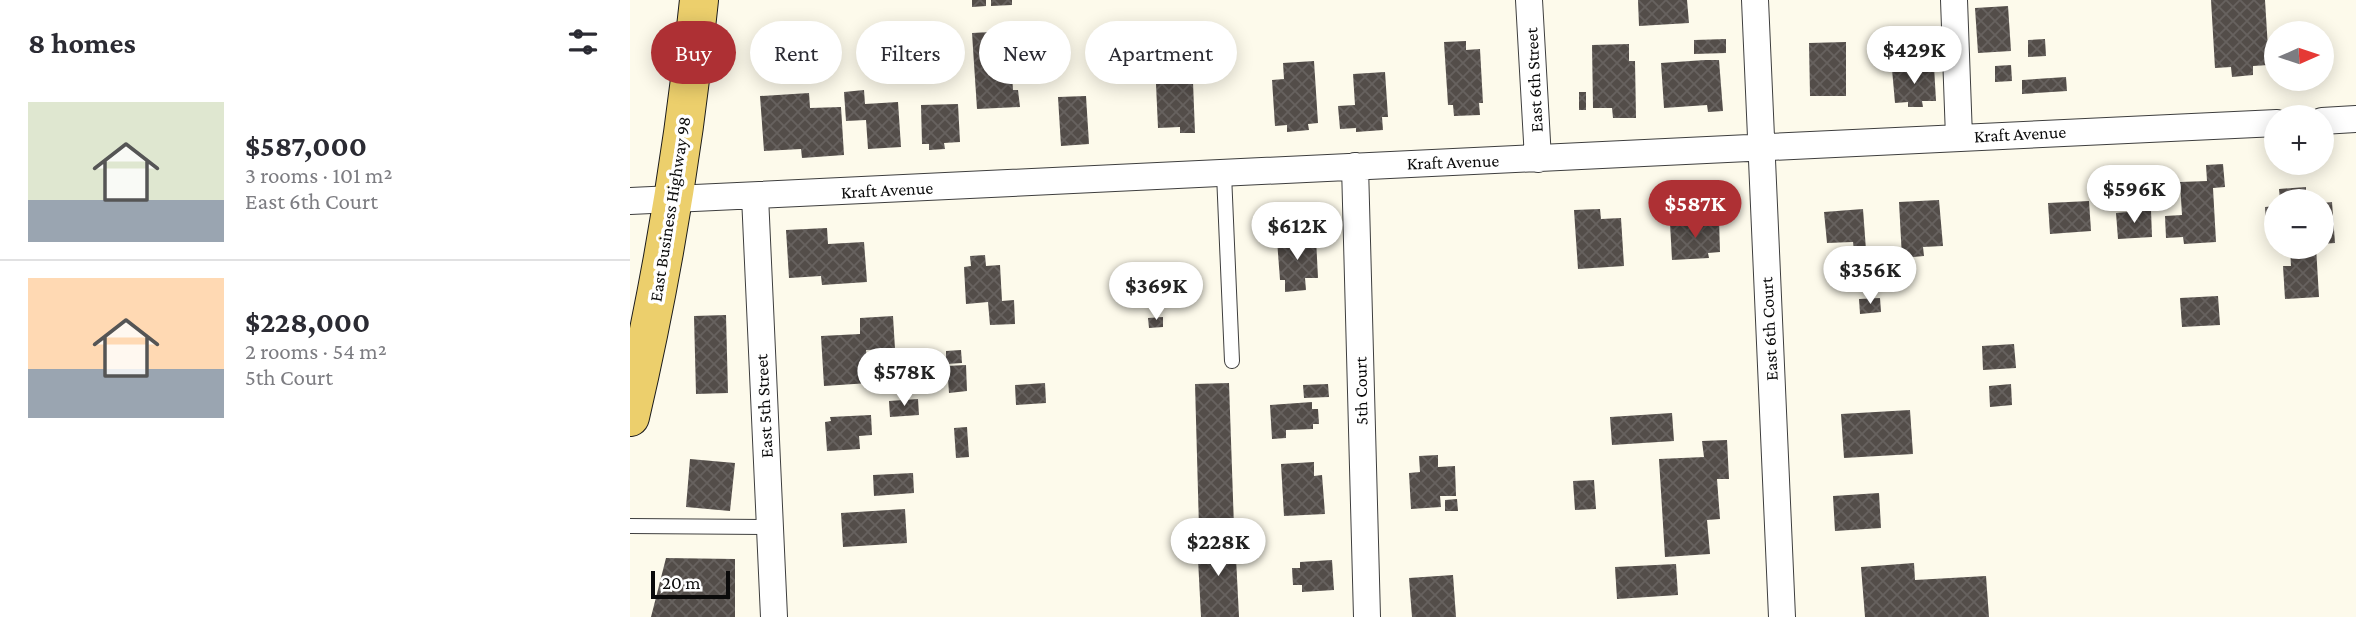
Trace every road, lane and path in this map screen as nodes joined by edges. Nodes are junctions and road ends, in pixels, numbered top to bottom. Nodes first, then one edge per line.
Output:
1 (699, 0) edge
2 (1529, 0) edge
3 (1755, 0) edge
4 (1954, 0) edge
5 (2356, 119) edge
6 (2334, 120) edge
7 (2264, 124) edge
8 (1959, 137) junction
9 (1761, 148) junction
10 (1538, 159) junction
11 (1355, 166) junction
12 (1224, 174) junction
13 (755, 196) junction
14 (673, 199) junction
15 (630, 201) edge
16 (1232, 361) dead end
17 (630, 417) edge
18 (630, 526) edge
19 (769, 527) junction
20 (774, 617) edge
21 (1367, 617) edge
22 (1782, 617) edge

1 - 14 main road, East Business Highway 98
2 - 10 street, East 6th Street
3 - 9 street, East 6th Court
4 - 8 street
5 - 6 street
7 - 8 street, Kraft Avenue
8 - 9 street, Kraft Avenue
9 - 10 street, Kraft Avenue
9 - 22 street, East 6th Court
10 - 11 street, Kraft Avenue
11 - 12 street, Kraft Avenue
11 - 21 street, 5th Court
12 - 13 street, Kraft Avenue
12 - 16 lane
13 - 14 street, Kraft Avenue
13 - 19 street, East 5th Street
14 - 15 street, Kraft Avenue
14 - 17 main road, East Business Highway 98
18 - 19 lane
19 - 20 street, East 5th Street

